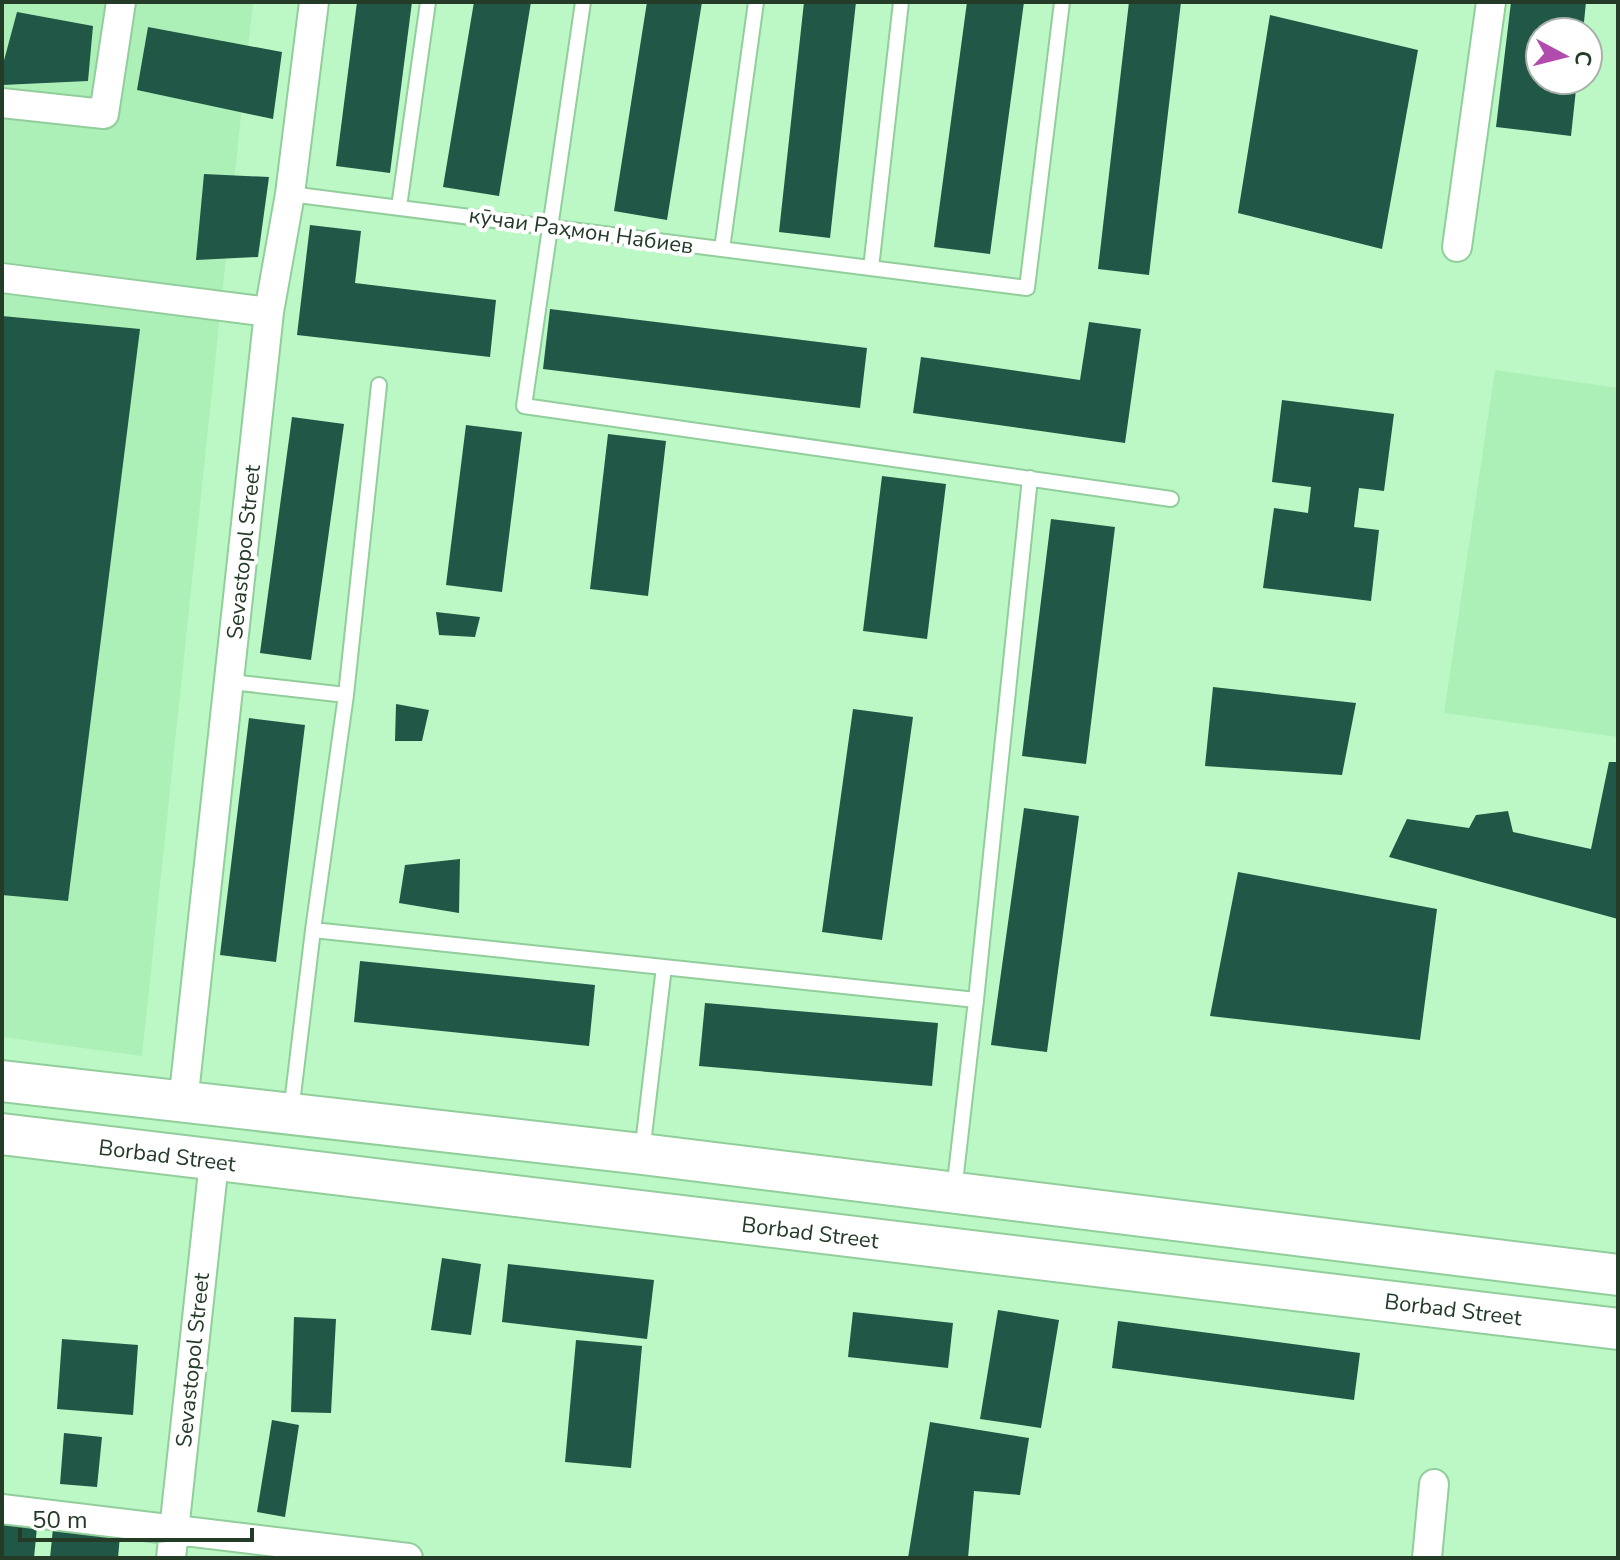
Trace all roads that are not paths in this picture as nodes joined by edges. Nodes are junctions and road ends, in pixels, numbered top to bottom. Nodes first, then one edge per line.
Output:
1 (121, 2) edge
2 (314, 2) edge
3 (428, 2) edge
4 (583, 2) edge
5 (756, 2) edge
6 (901, 2) edge
7 (1062, 2) edge
8 (1491, 2) edge
9 (2, 103) edge
10 (290, 194) junction
11 (399, 207) junction
12 (551, 227) junction
13 (1457, 247) dead end
14 (722, 249) junction
15 (871, 268) junction
16 (2, 278) edge
17 (269, 312) junction
18 (379, 385) dead end
19 (1030, 478) junction
20 (1171, 499) dead end
21 (231, 682) junction
22 (346, 695) junction
23 (313, 930) junction
24 (664, 967) junction
25 (976, 1000) junction
26 (2, 1081) edge
27 (183, 1103) junction
28 (291, 1115) junction
29 (2, 1134) edge
30 (642, 1154) junction
31 (214, 1162) junction
32 (954, 1191) junction
33 (1618, 1275) edge
34 (1618, 1329) edge
35 (1434, 1484) dead end
36 (2, 1509) edge
37 (174, 1529) junction
38 (171, 1558) edge
39 (408, 1558) edge
40 (1427, 1558) edge

1 - 9 street
2 - 10 street, Sevastopol Street
3 - 11 lane
4 - 12 lane
5 - 14 lane
6 - 15 lane
7 - 15 lane, кӯчаи Раҳмон Набиев
8 - 13 street
10 - 11 lane, кӯчаи Раҳмон Набиев
10 - 17 street, Sevastopol Street
11 - 12 lane, кӯчаи Раҳмон Набиев
12 - 14 lane, кӯчаи Раҳмон Набиев
12 - 19 lane
14 - 15 lane, кӯчаи Раҳмон Набиев
16 - 17 street
17 - 21 street, Sevastopol Street
18 - 22 lane
19 - 20 lane
19 - 25 lane
21 - 22 lane
21 - 27 street, Sevastopol Street
22 - 23 lane
23 - 24 lane
23 - 28 lane
24 - 25 lane
24 - 30 lane
25 - 32 lane
26 - 27 main road
27 - 28 main road
28 - 30 main road
29 - 31 main road, Borbad Street
30 - 32 main road
31 - 34 main road, Borbad Street
31 - 37 street, Sevastopol Street
32 - 33 main road
35 - 40 street
36 - 37 street
37 - 38 street, Sevastopol Street
37 - 39 street

